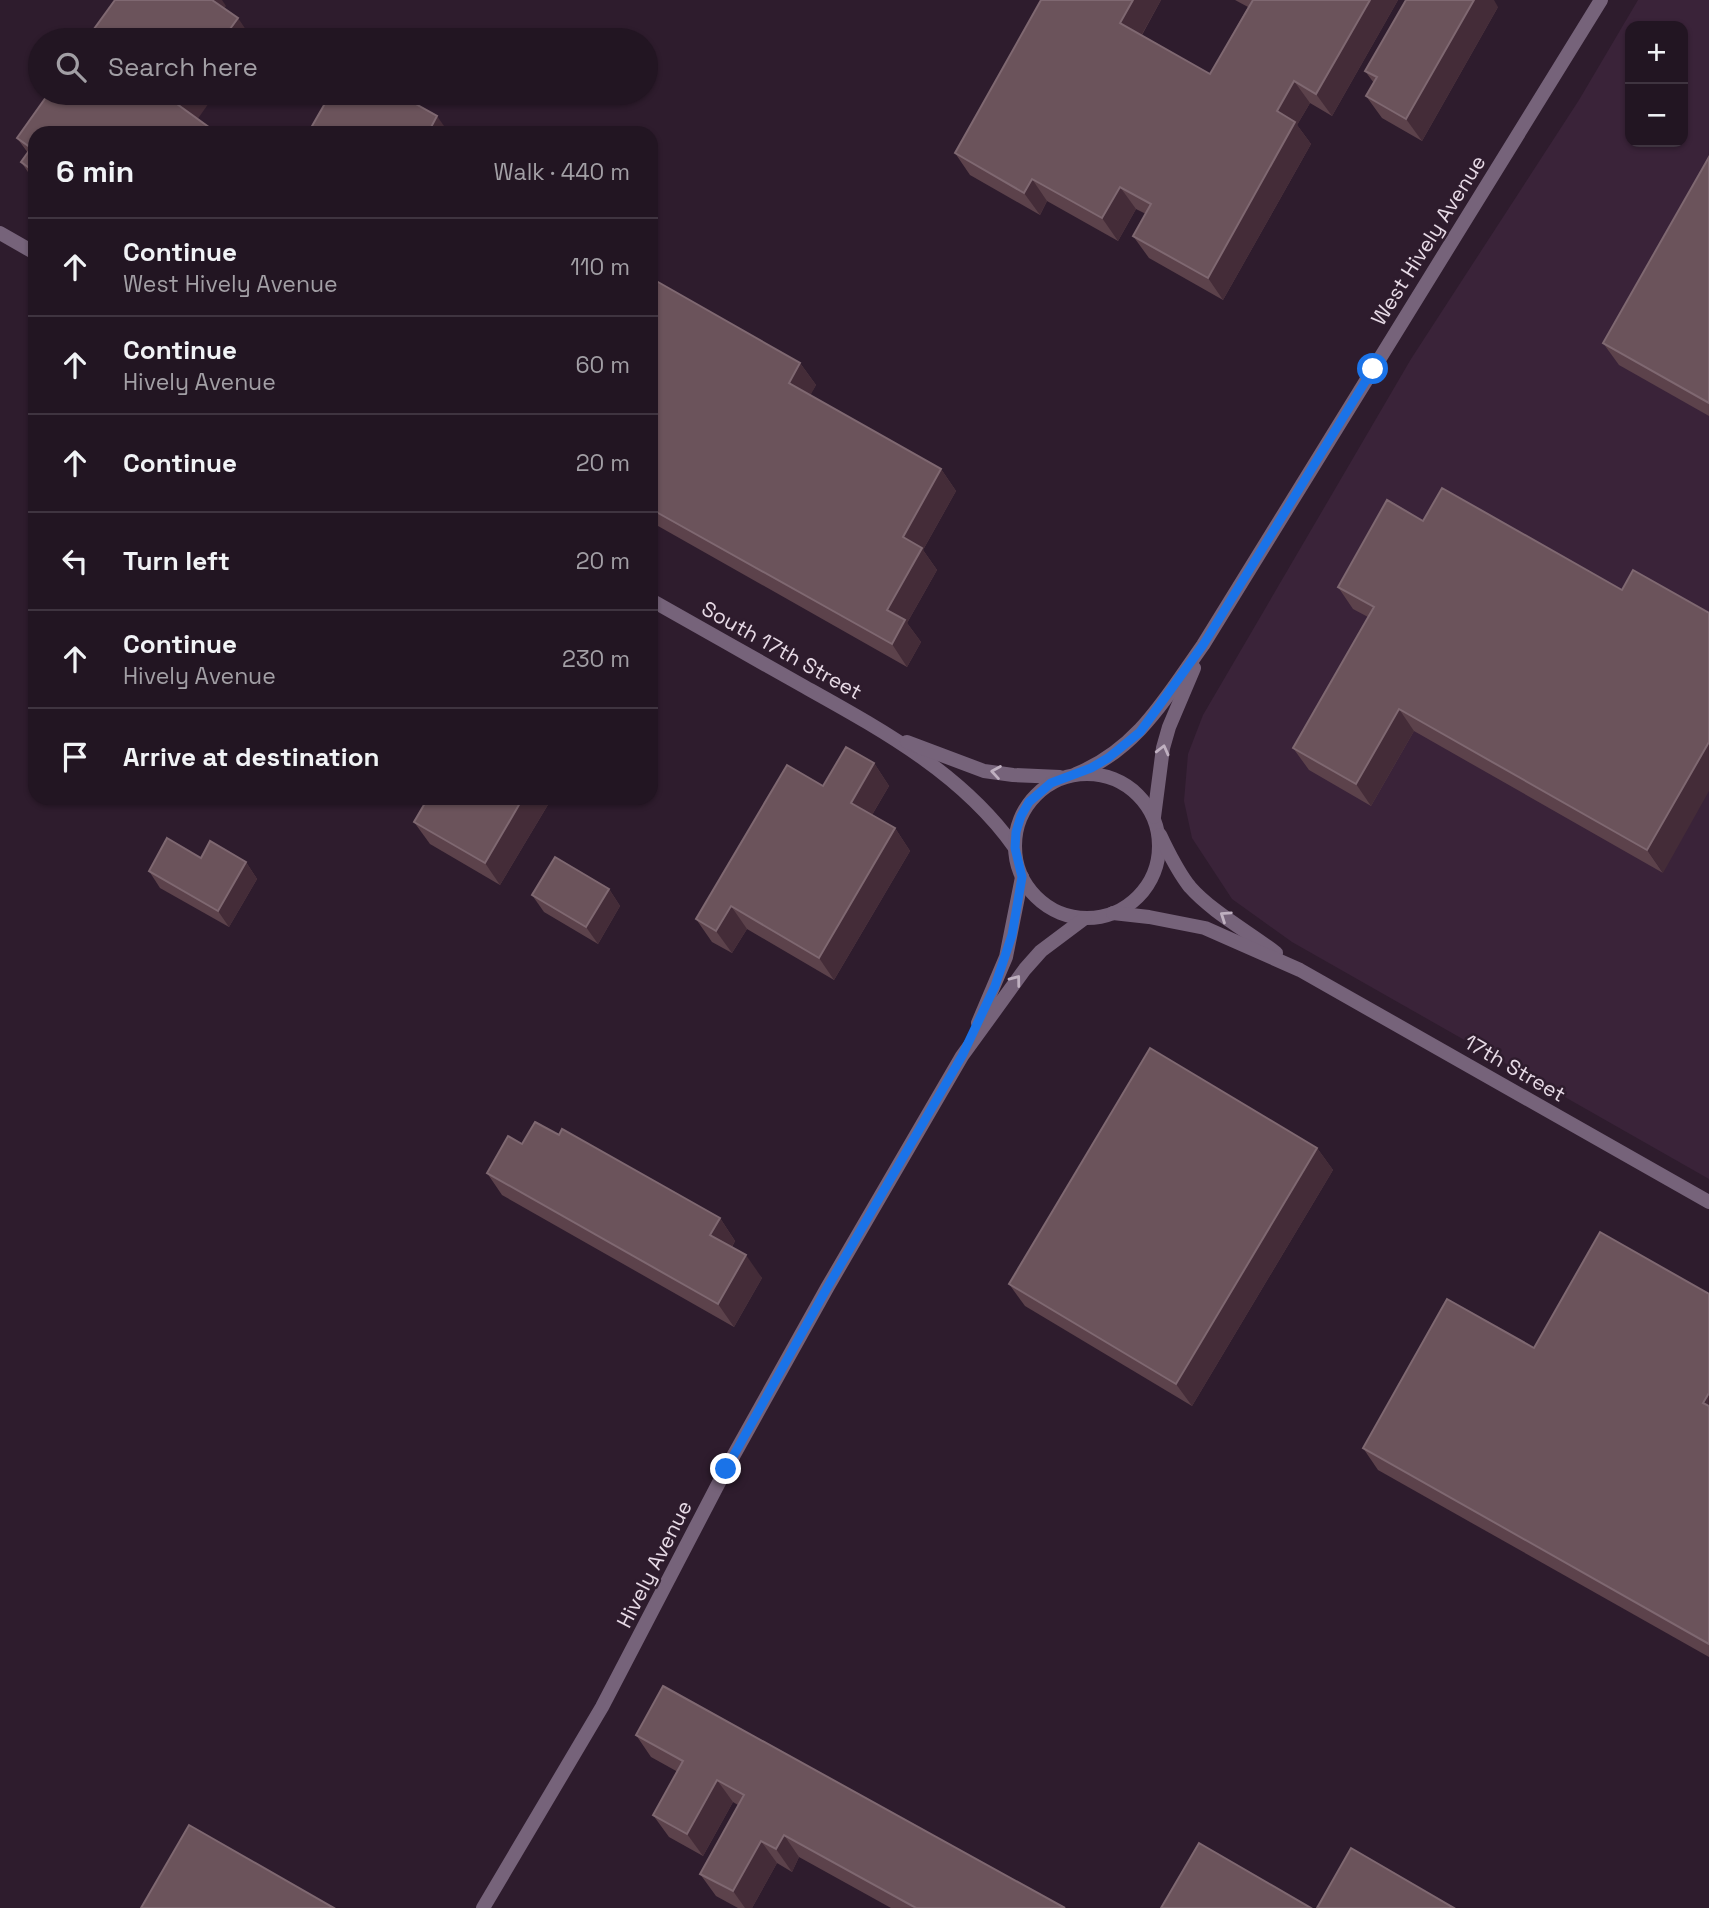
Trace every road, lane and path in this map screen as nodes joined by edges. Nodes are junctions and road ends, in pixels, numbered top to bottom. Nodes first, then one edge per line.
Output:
1 (1601, 0) edge
2 (0, 233) edge
3 (28, 249) edge
4 (658, 604) edge
5 (1203, 645) junction
6 (893, 736) junction
7 (1070, 776) junction
8 (1155, 823) junction
9 (1015, 848) junction
10 (1022, 877) junction
11 (1113, 913) junction
12 (1085, 918) junction
13 (1300, 970) junction
14 (962, 1056) junction
15 (1709, 1202) edge
16 (483, 1908) edge

1 - 5 street, West Hively Avenue
2 - 3 street
4 - 6 street, South 17th Street
5 - 7 street
8 -> 5 street
7 -> 6 street
6 - 9 street
7 - 8 street
7 - 9 street
8 - 11 street
13 -> 8 street, 17th Street
9 - 10 street
10 - 12 street
10 - 14 street, Hively Avenue
11 - 12 street
11 - 13 street, 17th Street
14 -> 12 street, Hively Avenue
13 - 15 street, 17th Street
14 - 16 street, Hively Avenue

